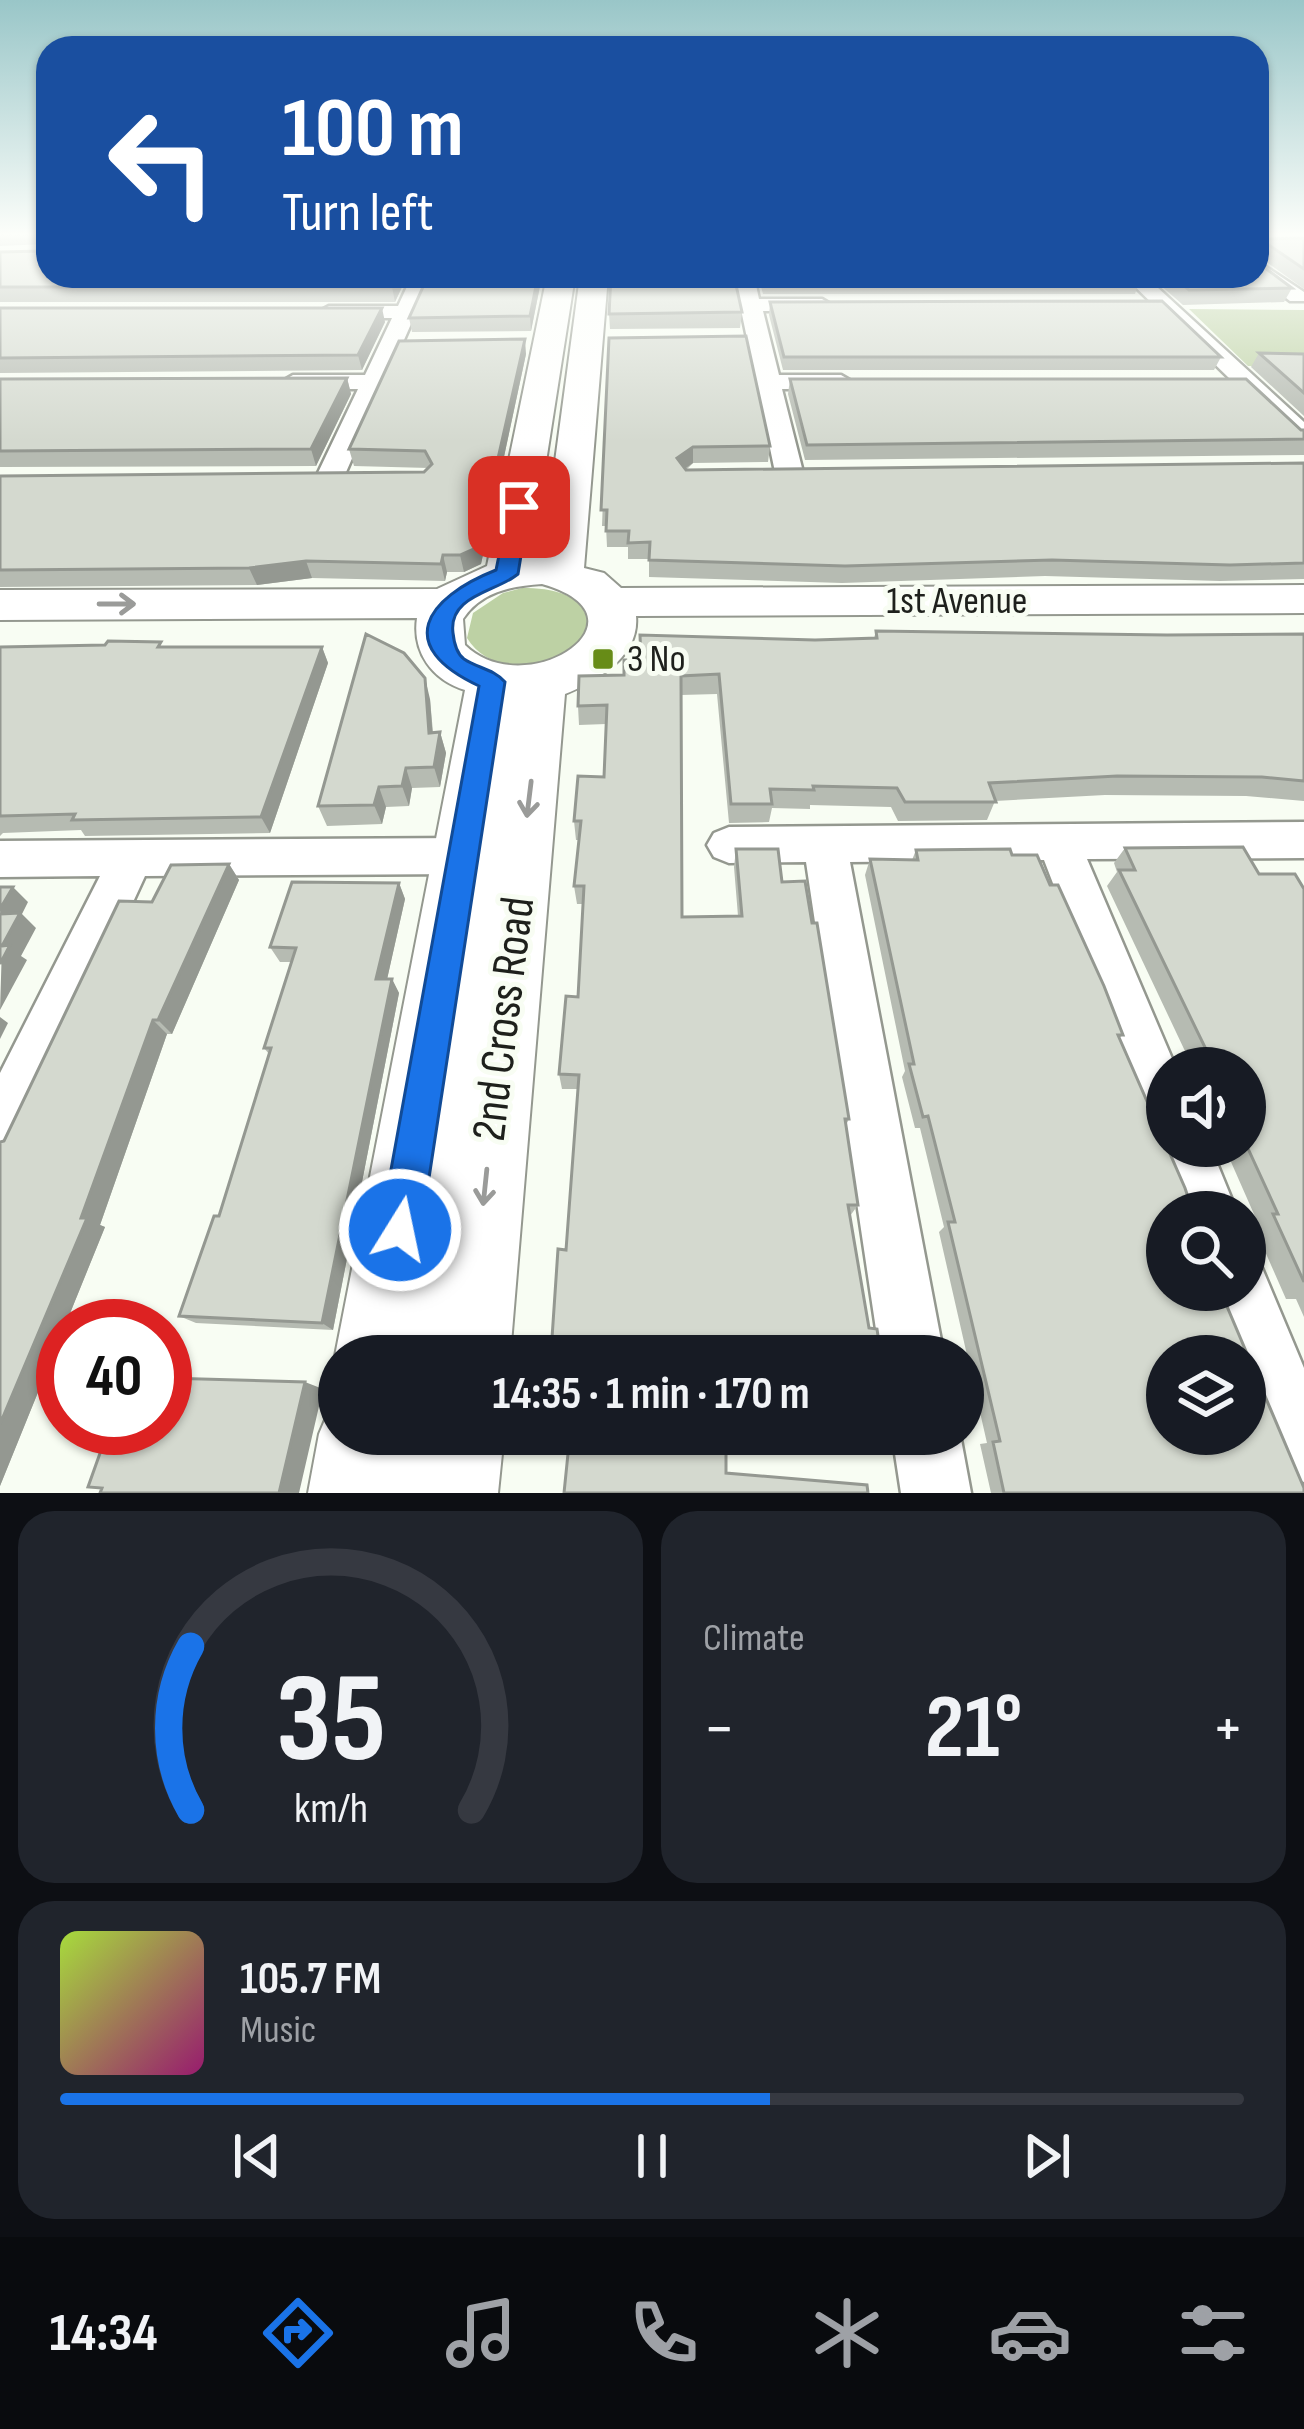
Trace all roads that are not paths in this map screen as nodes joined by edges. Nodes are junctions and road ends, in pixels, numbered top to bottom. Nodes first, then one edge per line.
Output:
1 (409, 303) edge
2 (564, 303) edge
3 (583, 303) edge
4 (1151, 303) edge
5 (749, 305) joint
6 (841, 305) edge
7 (310, 312) edge
8 (405, 312) junction
9 (257, 382) edge
10 (374, 382) junction
11 (768, 382) junction
12 (856, 382) edge
13 (1200, 382) edge
14 (1246, 382) junction
15 (541, 384) junction
16 (583, 385) junction
17 (1304, 436) edge
18 (789, 472) edge
19 (329, 479) edge
20 (562, 573) junction
21 (506, 574) junction
22 (1304, 599) edge
23 (612, 617) junction
24 (445, 621) junction
25 (8, 622) edge
26 (1304, 631) edge
27 (517, 682) junction
28 (1059, 843) junction
29 (729, 845) dead end
30 (825, 845) junction
31 (1297, 851) edge
32 (464, 856) junction
33 (131, 858) junction
34 (0, 859) edge
35 (476, 976) junction
36 (1146, 1058) edge
37 (0, 1131) edge
38 (1249, 1311) edge
39 (384, 1335) edge
40 (467, 1335) edge
41 (908, 1335) edge
42 (1304, 1448) edge
43 (362, 1455) edge
44 (455, 1455) edge
45 (930, 1455) edge
46 (356, 1493) edge
47 (450, 1493) edge
48 (936, 1493) edge

1 - 8 street
2 - 15 street
3 - 16 street
4 - 14 street
5 - 6 street
5 - 11 street
7 - 8 street
8 - 10 street
9 - 10 street
10 - 19 street
11 - 12 street
11 - 18 street
13 - 14 street
14 - 17 street
15 - 16 street
15 - 21 street
16 - 20 street
20 - 21 street
20 - 23 street
21 - 24 street
22 - 23 street, 1st Avenue
23 - 26 street
23 - 27 street
24 - 25 street
24 - 27 street
27 - 32 street
27 -> 35 street, 2nd Cross Road
28 - 30 street
28 - 31 street
28 - 36 street
29 - 30 street
30 - 41 street
32 - 33 street
32 - 35 street
33 - 34 street
33 - 37 street
35 - 39 street
35 -> 40 street, 2nd Cross Road
38 - 42 street
43 - 46 street
44 - 47 street
45 - 48 street

